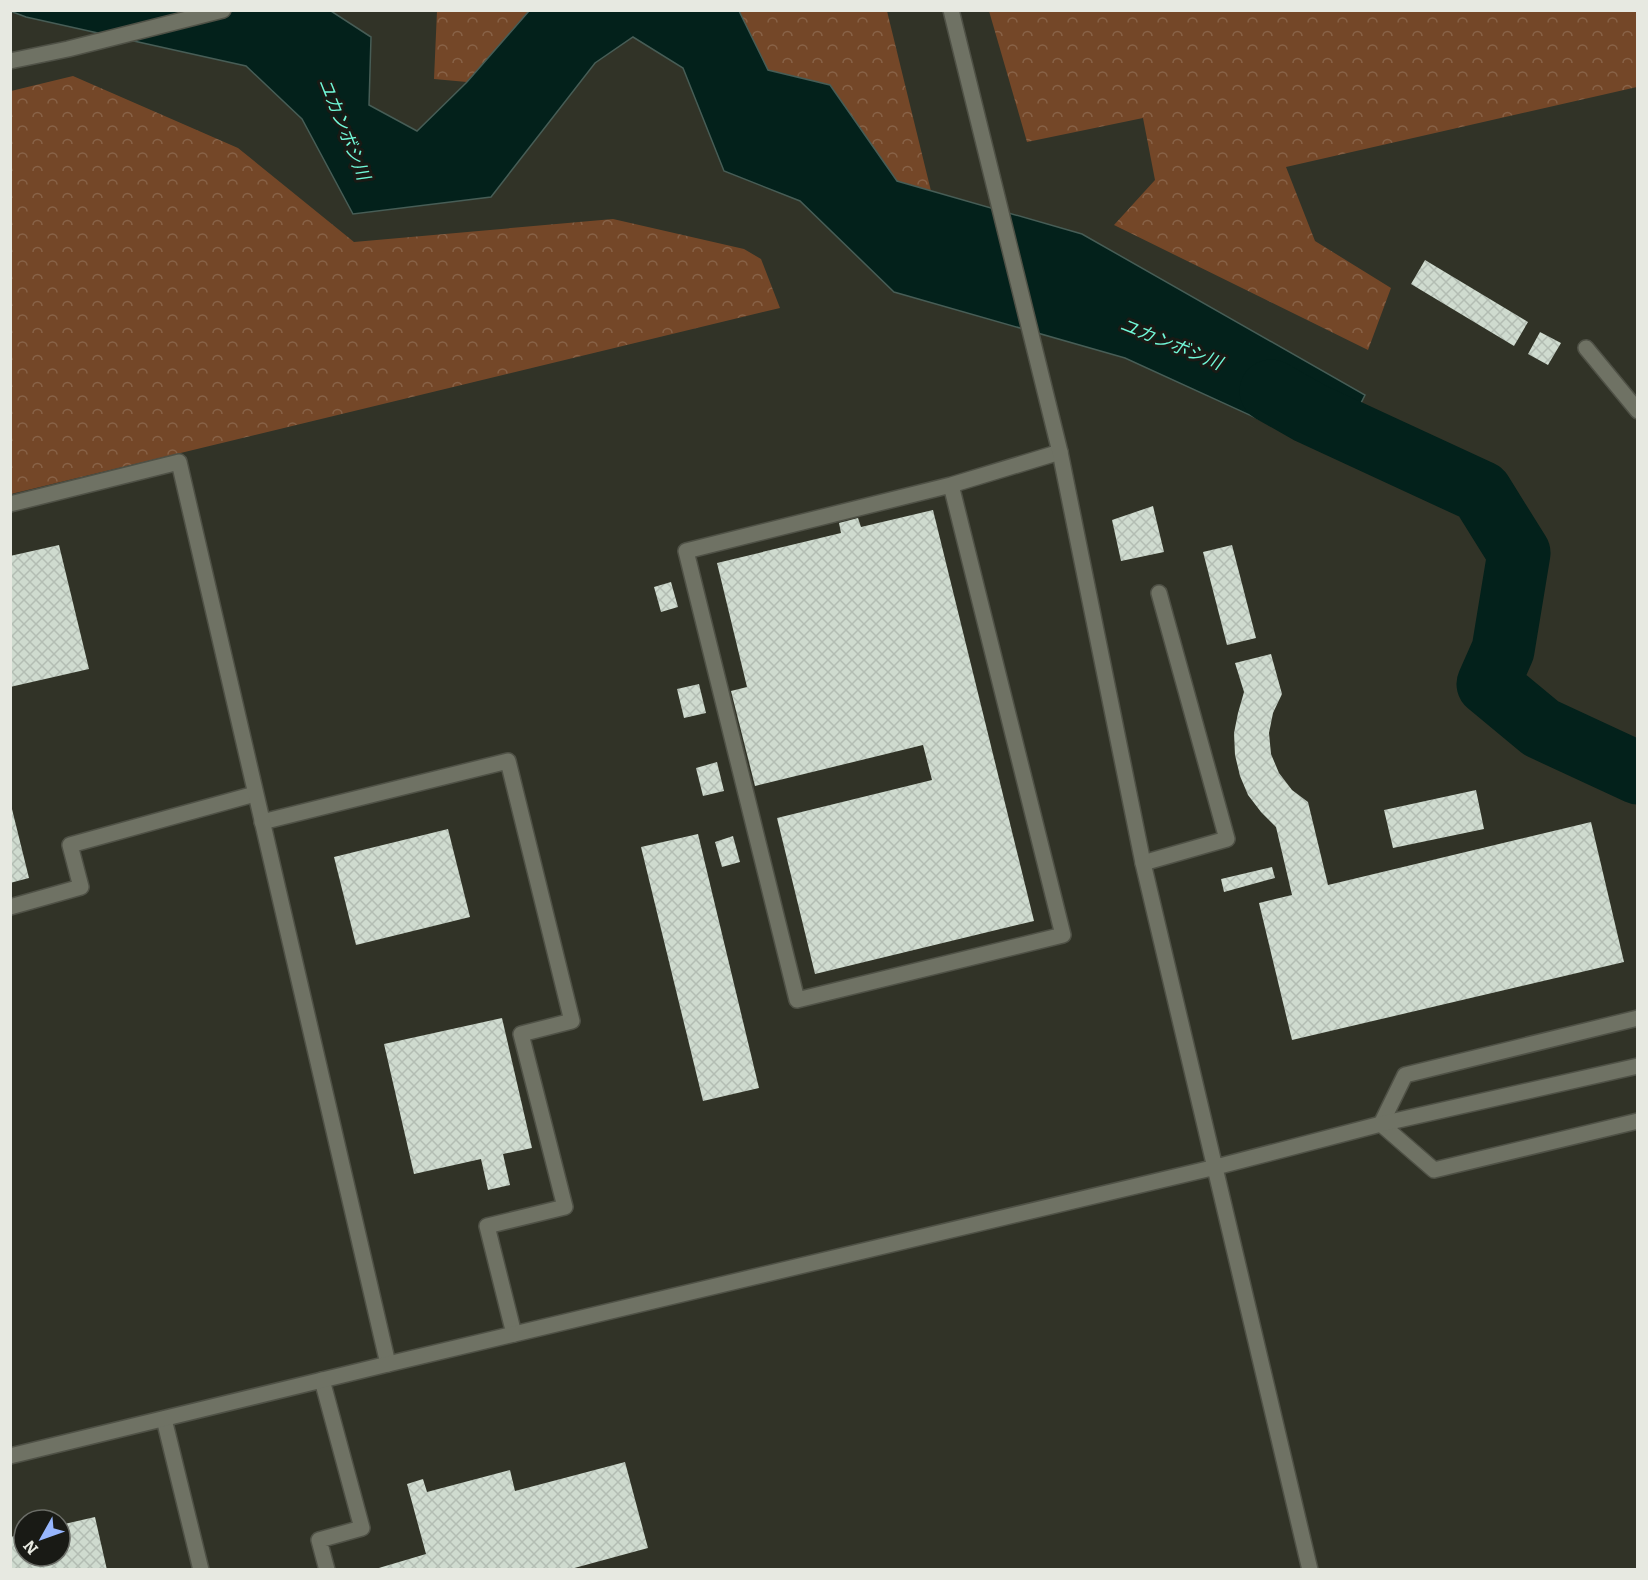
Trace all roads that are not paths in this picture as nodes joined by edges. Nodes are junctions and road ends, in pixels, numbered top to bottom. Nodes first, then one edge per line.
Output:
1 (223, 10) edge
2 (951, 10) edge
3 (10, 61) edge
4 (1586, 348) dead end
5 (1638, 411) edge
6 (1060, 452) junction
7 (951, 485) junction
8 (10, 504) edge
9 (1159, 594) dead end
10 (255, 794) junction
11 (262, 822) junction
12 (1143, 863) junction
13 (10, 907) edge
14 (1638, 1018) edge
15 (1638, 1066) edge
16 (1638, 1121) edge
17 (1381, 1124) junction
18 (1216, 1167) junction
19 (514, 1334) junction
20 (388, 1364) junction
21 (322, 1380) junction
22 (164, 1419) junction
23 (10, 1456) edge
24 (201, 1569) edge
25 (327, 1569) edge
26 (1310, 1569) edge

1 - 3 street
2 - 6 street
4 - 5 street
6 - 7 street
6 - 12 street
7 - 7 street
8 - 10 street
9 - 12 street
10 - 11 street
10 - 13 street
11 - 19 street
11 - 20 street
12 - 18 street
14 - 17 street
15 - 17 street
16 - 17 street
17 - 18 street
18 - 19 street
18 - 26 street
19 - 20 street
20 - 21 street
21 - 22 street
21 - 25 street
22 - 23 street
22 - 24 street

